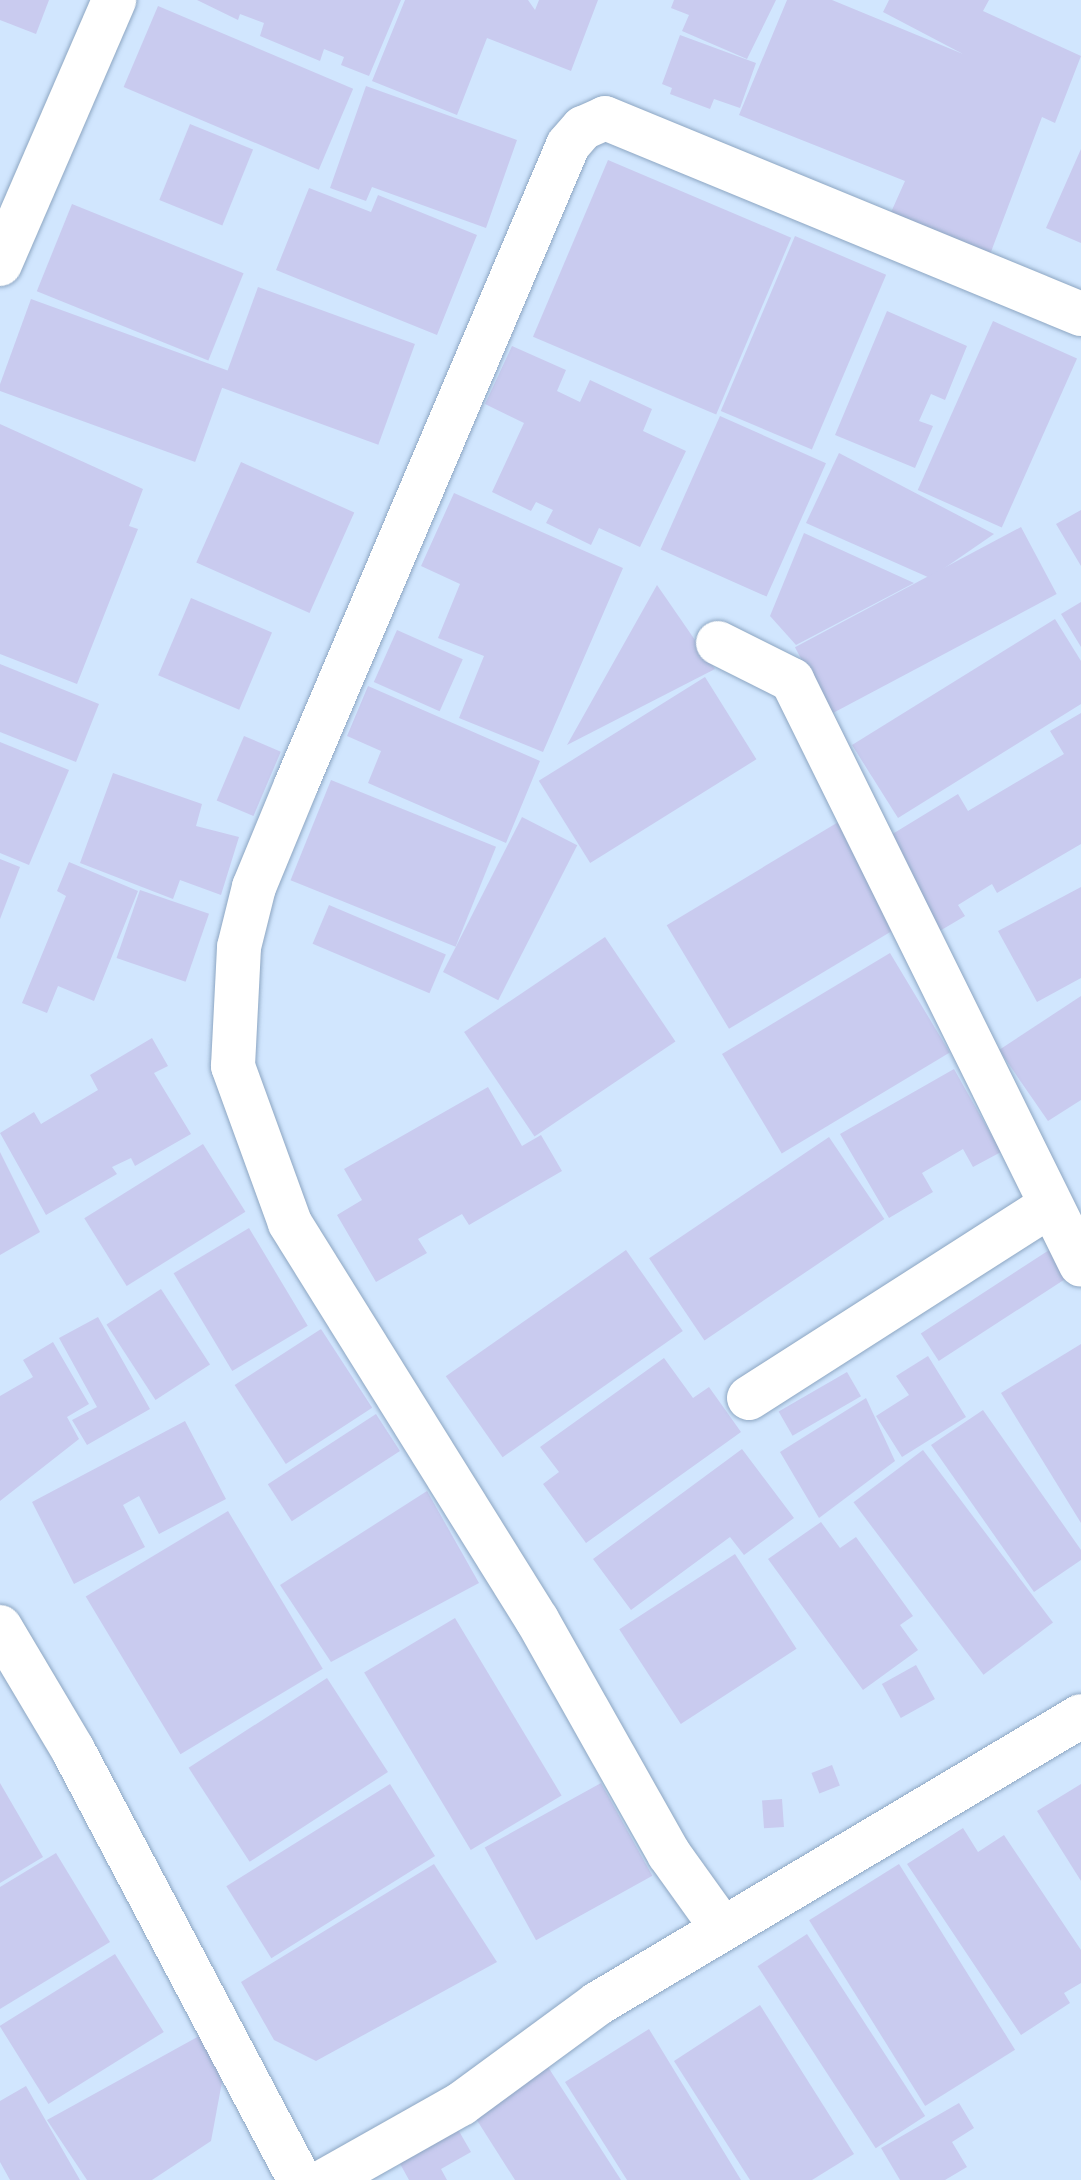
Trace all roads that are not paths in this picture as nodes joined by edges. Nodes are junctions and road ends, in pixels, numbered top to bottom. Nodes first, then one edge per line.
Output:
1 (114, 0) edge
2 (0, 264) edge
3 (1081, 314) edge
4 (718, 643) dead end
5 (1051, 1205) junction
6 (1081, 1265) edge
7 (749, 1398) dead end
8 (0, 1627) edge
9 (1081, 1716) edge
10 (722, 1928) junction
11 (300, 2180) edge
12 (326, 2180) edge

1 - 2 street
3 - 10 street
4 - 5 street
5 - 6 street
5 - 7 street
8 - 11 street
9 - 10 street
10 - 12 street

